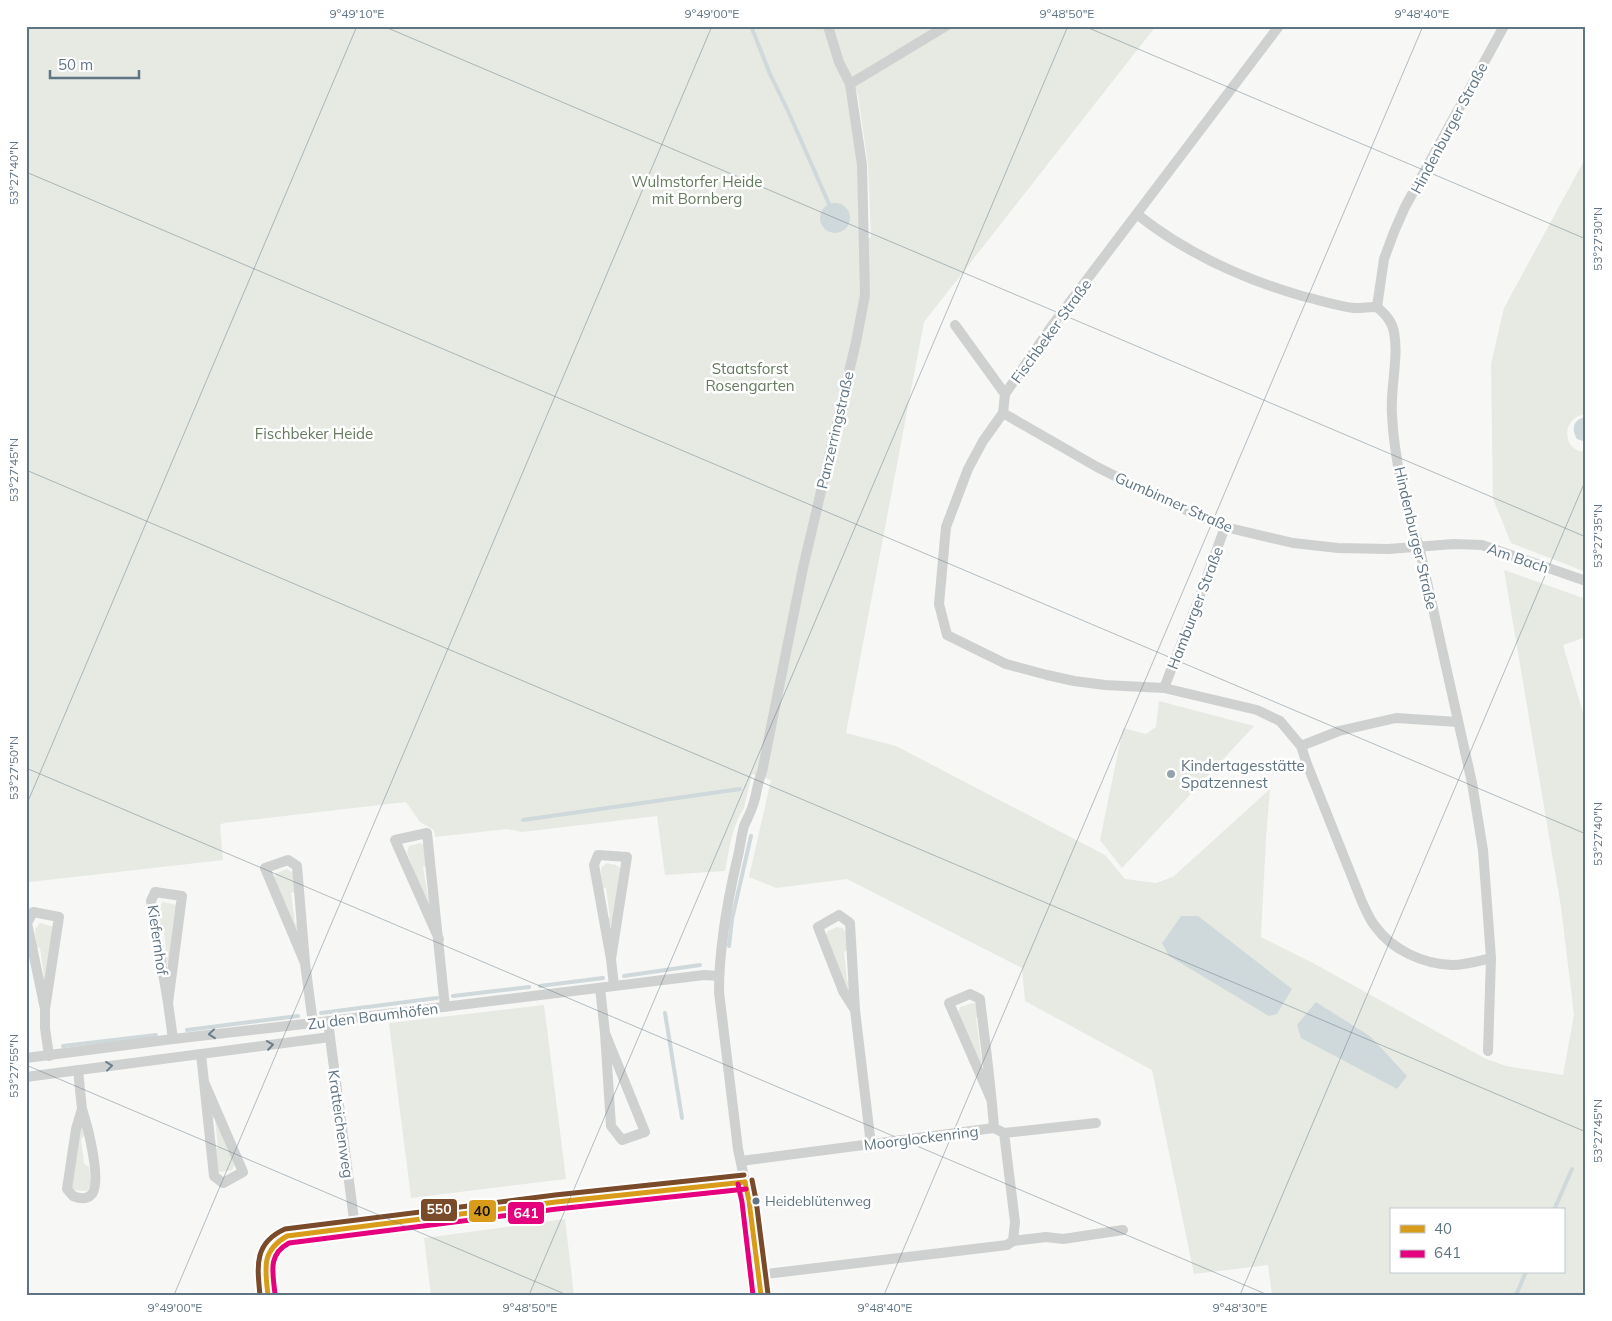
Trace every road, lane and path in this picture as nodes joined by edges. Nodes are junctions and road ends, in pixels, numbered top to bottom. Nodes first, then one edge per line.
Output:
1 (828, 26) edge
2 (946, 26) edge
3 (1279, 26) edge
4 (1504, 26) edge
5 (850, 84) junction
6 (1138, 215) junction
7 (1377, 307) junction
8 (956, 325) dead end
9 (1005, 394) junction
10 (1004, 413) junction
11 (1225, 527) junction
12 (1418, 546) junction
13 (1586, 581) edge
14 (1164, 688) junction
15 (1458, 722) junction
16 (1302, 746) junction
17 (439, 939) junction
18 (1491, 958) junction
19 (611, 959) junction
20 (305, 963) junction
21 (719, 976) junction
22 (614, 986) junction
23 (600, 988) junction
24 (168, 1003) junction
25 (445, 1007) junction
26 (45, 1009) junction
27 (855, 1010) junction
28 (328, 1022) junction
29 (313, 1023) junction
30 (605, 1033) junction
31 (330, 1037) junction
32 (172, 1039) junction
33 (1488, 1052) dead end
34 (201, 1054) junction
35 (49, 1056) junction
36 (26, 1058) edge
37 (78, 1070) junction
38 (26, 1077) edge
39 (204, 1082) junction
40 (991, 1099) junction
41 (82, 1108) junction
42 (1096, 1123) dead end
43 (999, 1130) junction
44 (871, 1145) junction
45 (741, 1161) junction
46 (745, 1182) junction
47 (355, 1227) junction
48 (1123, 1230) dead end
49 (1013, 1241) junction
50 (758, 1275) junction
51 (268, 1295) edge
52 (761, 1295) edge

1 - 5 street, Panzerringstraße
2 - 5 street
3 - 6 street, Fischbeker Straße
4 - 7 street, Hindenburger Straße
5 - 21 street, Panzerringstraße
6 - 7 street
6 - 9 street, Fischbeker Straße
7 - 12 street, Hindenburger Straße
8 - 9 street
9 - 10 street, Fischbeker Straße
10 - 11 street, Gumbinner Straße
10 - 14 street
11 - 12 street, Gumbinner Straße
11 - 14 street, Hamburger Straße
12 - 13 street, Am Bach
12 - 15 street, Hindenburger Straße
14 - 16 street
15 - 16 street
15 - 18 street, Hindenburger Straße
16 - 18 street
17 - 17 street
17 - 25 street
18 - 33 street, Hindenburger Straße
19 - 19 street
19 - 22 street
20 - 20 street
20 - 29 street
21 - 22 street, Zu den Baumhöfen
21 - 45 street
22 - 23 street, Zu den Baumhöfen
23 - 25 street, Zu den Baumhöfen
23 - 30 street
24 - 24 street, Kiefernhof
24 - 32 street, Kiefernhof
25 - 28 street, Zu den Baumhöfen
26 - 26 street
26 - 35 street
27 - 27 street
27 - 44 street
28 - 29 street, Zu den Baumhöfen
28 - 31 street, Kratteichenweg
29 -> 32 street, Zu den Baumhöfen
30 - 30 street
34 -> 31 street, Zu den Baumhöfen
31 - 47 street, Kratteichenweg
32 - 35 street, Zu den Baumhöfen
37 -> 34 street, Zu den Baumhöfen
34 - 39 street
35 - 36 street, Zu den Baumhöfen
37 - 38 street, Zu den Baumhöfen
37 - 41 street
39 - 39 street
40 - 40 street
40 - 43 street
41 - 41 street
42 - 43 street, Moorglockenring
43 - 44 street, Moorglockenring
43 - 49 street
44 - 45 street, Moorglockenring
45 - 46 street
46 - 47 street
46 - 50 street
47 - 51 street
48 - 49 street
49 - 50 street
50 - 52 street

